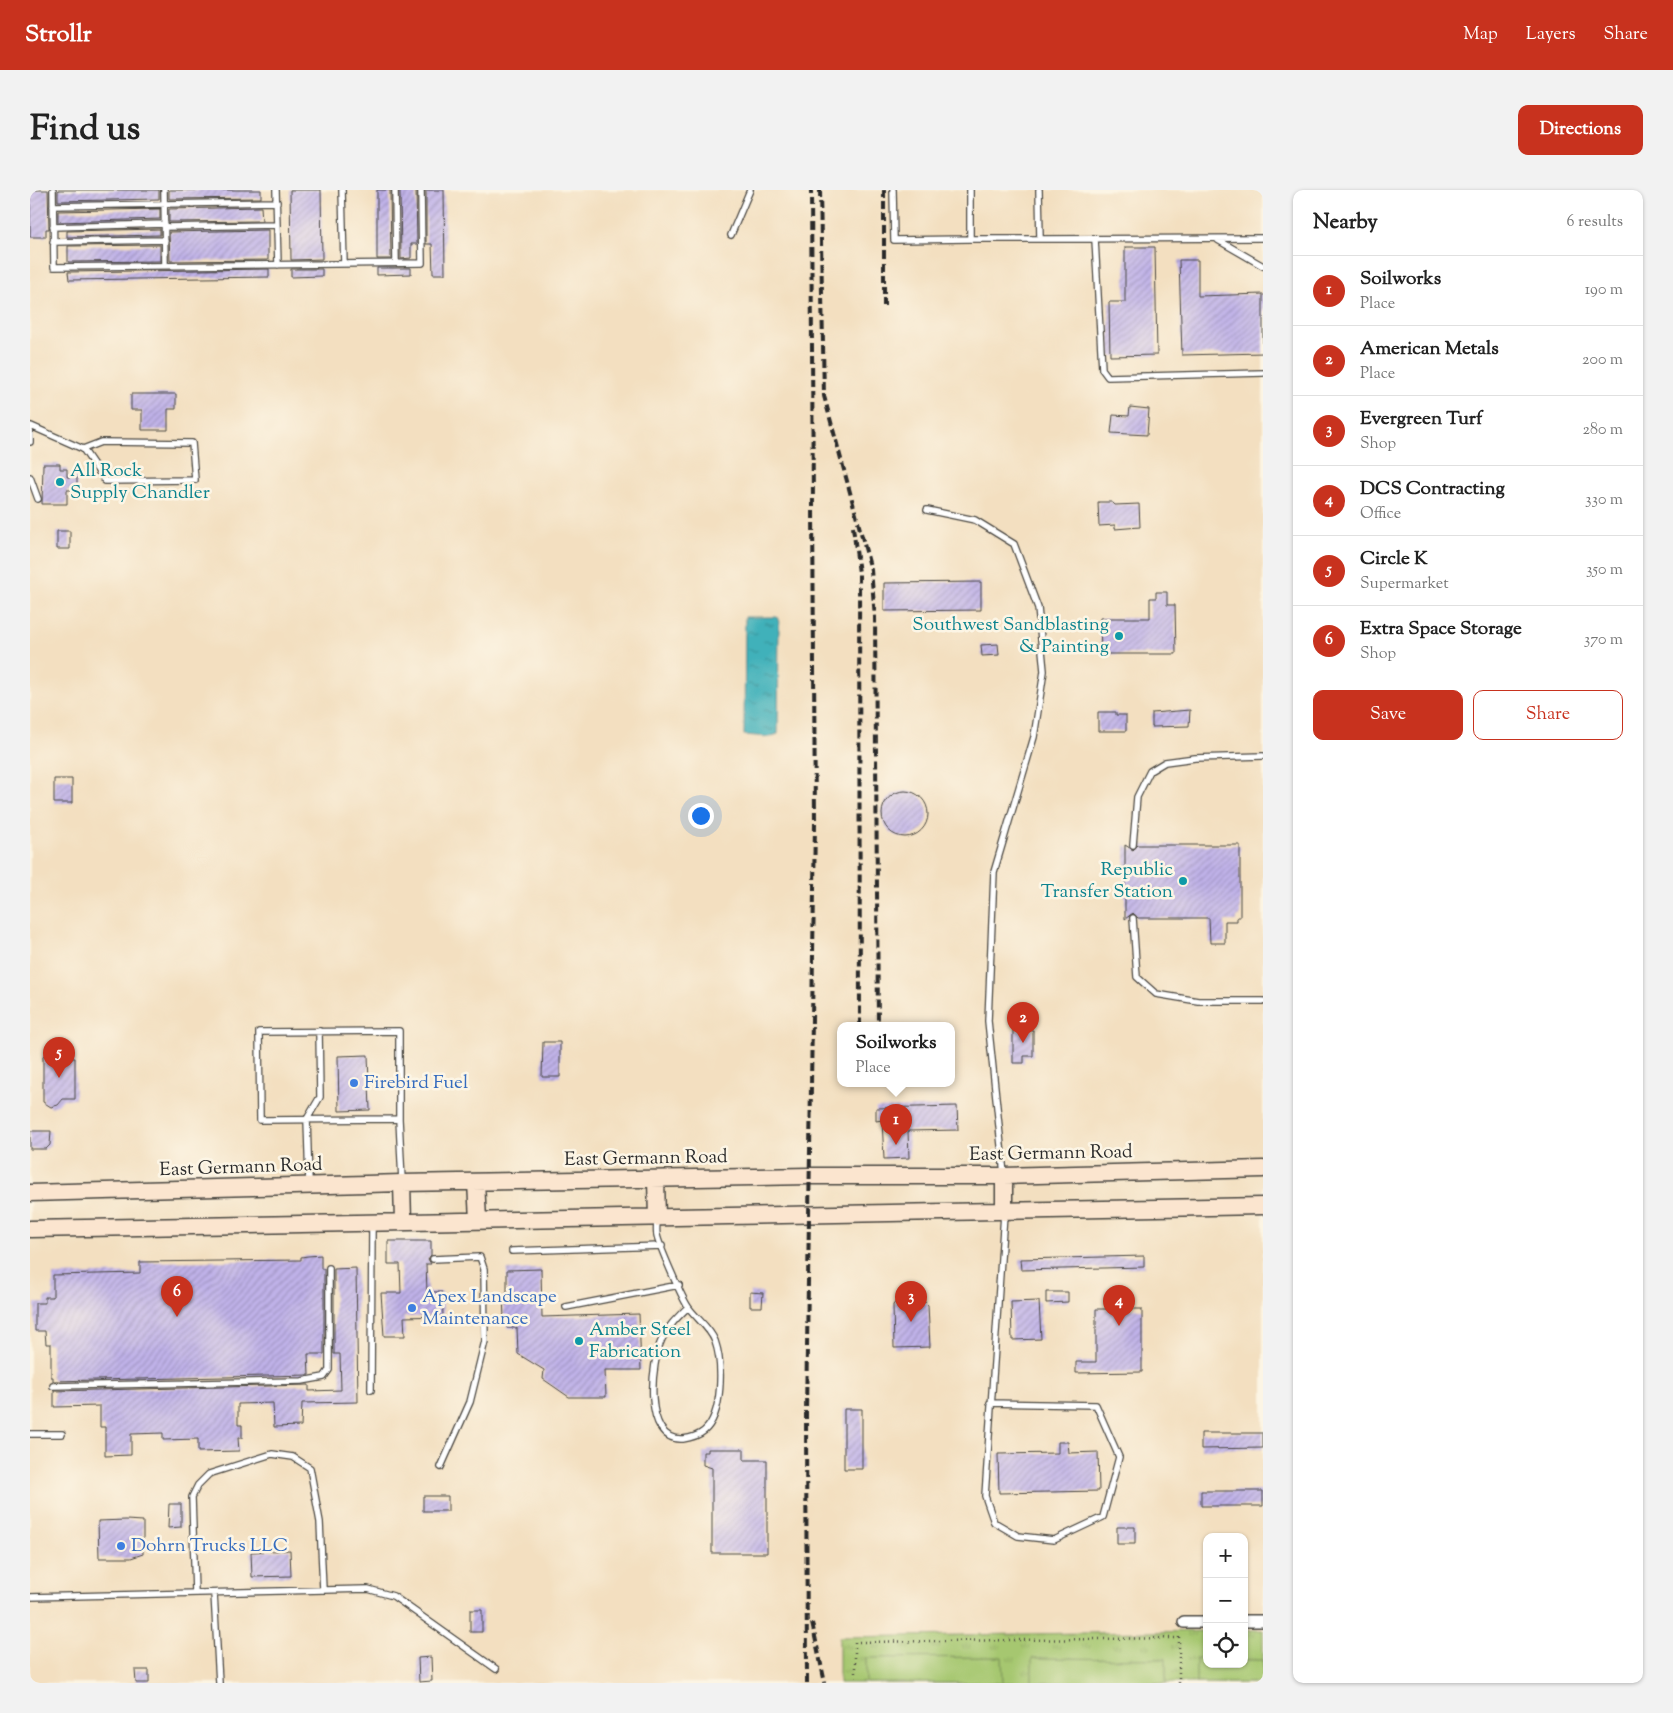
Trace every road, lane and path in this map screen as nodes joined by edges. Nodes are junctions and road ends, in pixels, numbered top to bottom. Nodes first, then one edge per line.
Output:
1 (53, 190) edge
2 (164, 190) edge
3 (276, 190) edge
4 (342, 190) edge
5 (395, 190) edge
6 (421, 190) edge
7 (750, 190) edge
8 (893, 190) edge
9 (970, 190) edge
10 (1039, 190) edge
11 (277, 202) junction
12 (164, 204) junction
13 (53, 206) junction
14 (165, 225) junction
15 (277, 225) junction
16 (53, 227) junction
17 (732, 235) dead end
18 (1216, 238) junction
19 (1263, 238) edge
20 (970, 239) junction
21 (1040, 239) junction
22 (1095, 239) junction
23 (165, 240) junction
24 (53, 242) junction
25 (396, 263) junction
26 (344, 264) junction
27 (278, 265) junction
28 (166, 266) junction
29 (1263, 266) edge
30 (1263, 373) edge
31 (31, 426) edge
32 (30, 442) edge
33 (83, 450) junction
34 (30, 477) edge
35 (38, 498) dead end
36 (927, 510) dead end
37 (1263, 756) edge
38 (1133, 846) dead end
39 (1133, 918) dead end
40 (1263, 1001) edge
41 (319, 1031) junction
42 (307, 1119) junction
43 (399, 1119) junction
44 (1263, 1169) edge
45 (1004, 1176) junction
46 (656, 1179) junction
47 (476, 1182) junction
48 (402, 1183) junction
49 (309, 1186) junction
50 (30, 1193) edge
51 (1263, 1206) edge
52 (1004, 1212) junction
53 (657, 1218) junction
54 (478, 1220) junction
55 (372, 1222) junction
56 (404, 1222) junction
57 (30, 1229) edge
58 (662, 1246) junction
59 (512, 1251) dead end
60 (434, 1259) dead end
61 (330, 1268) dead end
62 (679, 1285) junction
63 (566, 1307) dead end
64 (688, 1307) junction
65 (53, 1386) dead end
66 (372, 1390) dead end
67 (990, 1403) junction
68 (30, 1434) edge
69 (62, 1434) dead end
70 (441, 1467) dead end
71 (323, 1590) junction
72 (196, 1593) junction
73 (214, 1593) junction
74 (30, 1597) edge
75 (1263, 1621) edge
76 (1184, 1622) dead end
77 (1203, 1622) edge
78 (1248, 1622) edge
79 (496, 1669) dead end
80 (218, 1683) edge
81 (855, 1683) edge
82 (1179, 1683) edge

1 - 13 lane
2 - 12 lane
3 - 11 lane
4 - 26 lane
5 - 25 lane
6 - 25 lane
7 - 17 lane
8 - 20 lane
9 - 20 lane
10 - 21 lane
11 - 12 lane
11 - 15 lane
12 - 13 lane
12 - 14 lane
13 - 16 lane
14 - 15 lane
14 - 16 lane
14 - 23 lane
15 - 27 lane
16 - 24 lane
18 - 19 lane
18 - 22 lane
18 - 29 lane
20 - 21 lane
21 - 22 lane
22 - 30 lane
23 - 24 lane
23 - 28 lane
24 - 28 lane
25 - 26 lane
26 - 27 lane
27 - 28 lane
31 - 32 lane
31 - 33 lane
33 - 33 lane
34 - 35 lane
36 - 45 lane
37 - 38 lane
39 - 40 lane
41 - 42 lane
41 - 42 lane
41 - 43 lane
42 - 43 lane
42 - 49 lane
43 - 48 lane
44 - 45 main road, East Germann Road
45 - 46 main road, East Germann Road
45 - 52 main road
46 - 47 main road, East Germann Road
46 - 53 main road
47 - 48 main road, East Germann Road
47 - 54 main road
48 - 49 main road, East Germann Road
48 - 56 main road
49 - 50 main road, East Germann Road
51 - 52 main road
52 - 53 main road
52 - 67 lane
53 - 54 main road
53 - 58 lane
54 - 56 main road
55 - 56 main road
55 - 57 main road
55 - 66 lane
58 - 59 lane
58 - 62 lane
60 - 70 lane
61 - 65 lane
62 - 63 lane
62 - 64 lane
64 - 64 lane
67 - 67 lane
68 - 69 lane
71 - 72 lane
71 - 73 lane
71 - 79 lane
72 - 73 lane
72 - 74 lane
73 - 80 lane
75 - 78 street
76 - 77 street
81 - 82 path

